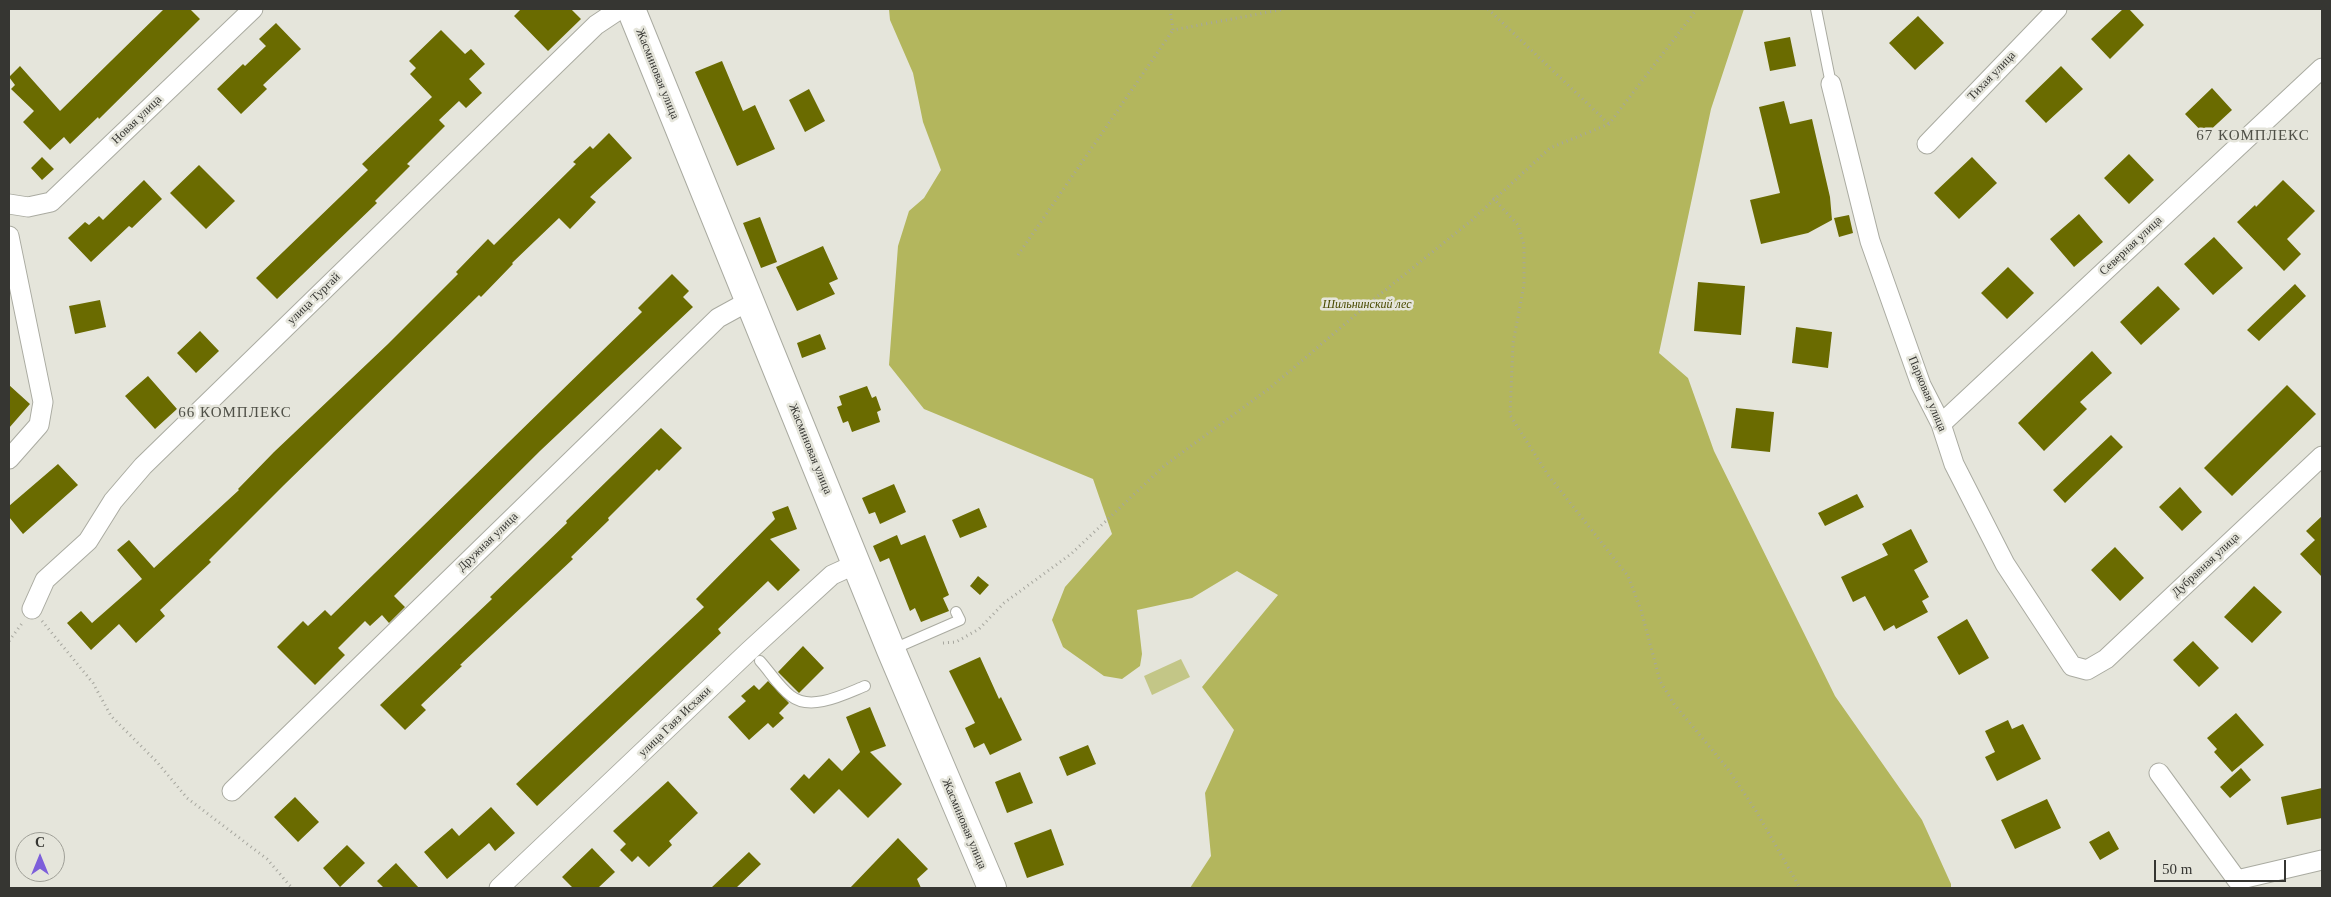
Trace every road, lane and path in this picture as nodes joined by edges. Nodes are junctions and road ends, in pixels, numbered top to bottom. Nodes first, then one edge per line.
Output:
1 (253, 9) edge
2 (620, 9) edge
3 (631, 9) edge
4 (1170, 9) edge
5 (1285, 9) edge
6 (1488, 9) edge
7 (1697, 9) edge
8 (1816, 9) edge
9 (2057, 9) edge
10 (1173, 30) junction
11 (2322, 68) edge
12 (1831, 84) joint
13 (1609, 124) junction
14 (1927, 144) dead end
15 (1494, 198) junction
16 (9, 204) edge
17 (9, 236) edge
18 (1018, 255) dead end
19 (749, 301) junction
20 (1941, 424) junction
21 (2322, 456) edge
22 (9, 459) edge
23 (856, 564) junction
24 (32, 609) junction
25 (956, 612) dead end
26 (918, 638) junction
27 (9, 641) edge
28 (891, 650) junction
29 (760, 661) dead end
30 (2087, 670) joint
31 (865, 686) dead end
32 (2159, 773) dead end
33 (232, 791) dead end
34 (2322, 860) edge
35 (2239, 884) edge
36 (505, 886) edge
37 (292, 888) edge
38 (992, 888) edge
39 (1800, 888) edge

1 - 16 street, Новая улица
2 - 24 street, улица Тургай
3 - 19 street, Жасминовая улица
4 - 10 path
5 - 10 path
6 - 13 path
7 - 13 path
8 - 12 lane
9 - 14 street, Тихая улица
10 - 18 path
11 - 20 street, Северная улица
12 - 20 street, Парковая улица
13 - 15 path
15 - 26 path
15 - 39 path
17 - 22 street
19 - 23 street, Жасминовая улица
19 - 33 street, Дружная улица
20 - 30 street, Парковая улица
21 - 30 street, Дубравная улица
23 - 28 street, Жасминовая улица
23 - 36 street, улица Гаяз Исхаки
24 - 27 path
24 - 37 path
25 - 26 lane
26 - 28 lane
28 - 38 street, Жасминовая улица
29 - 31 lane
32 - 35 street
34 - 35 street

